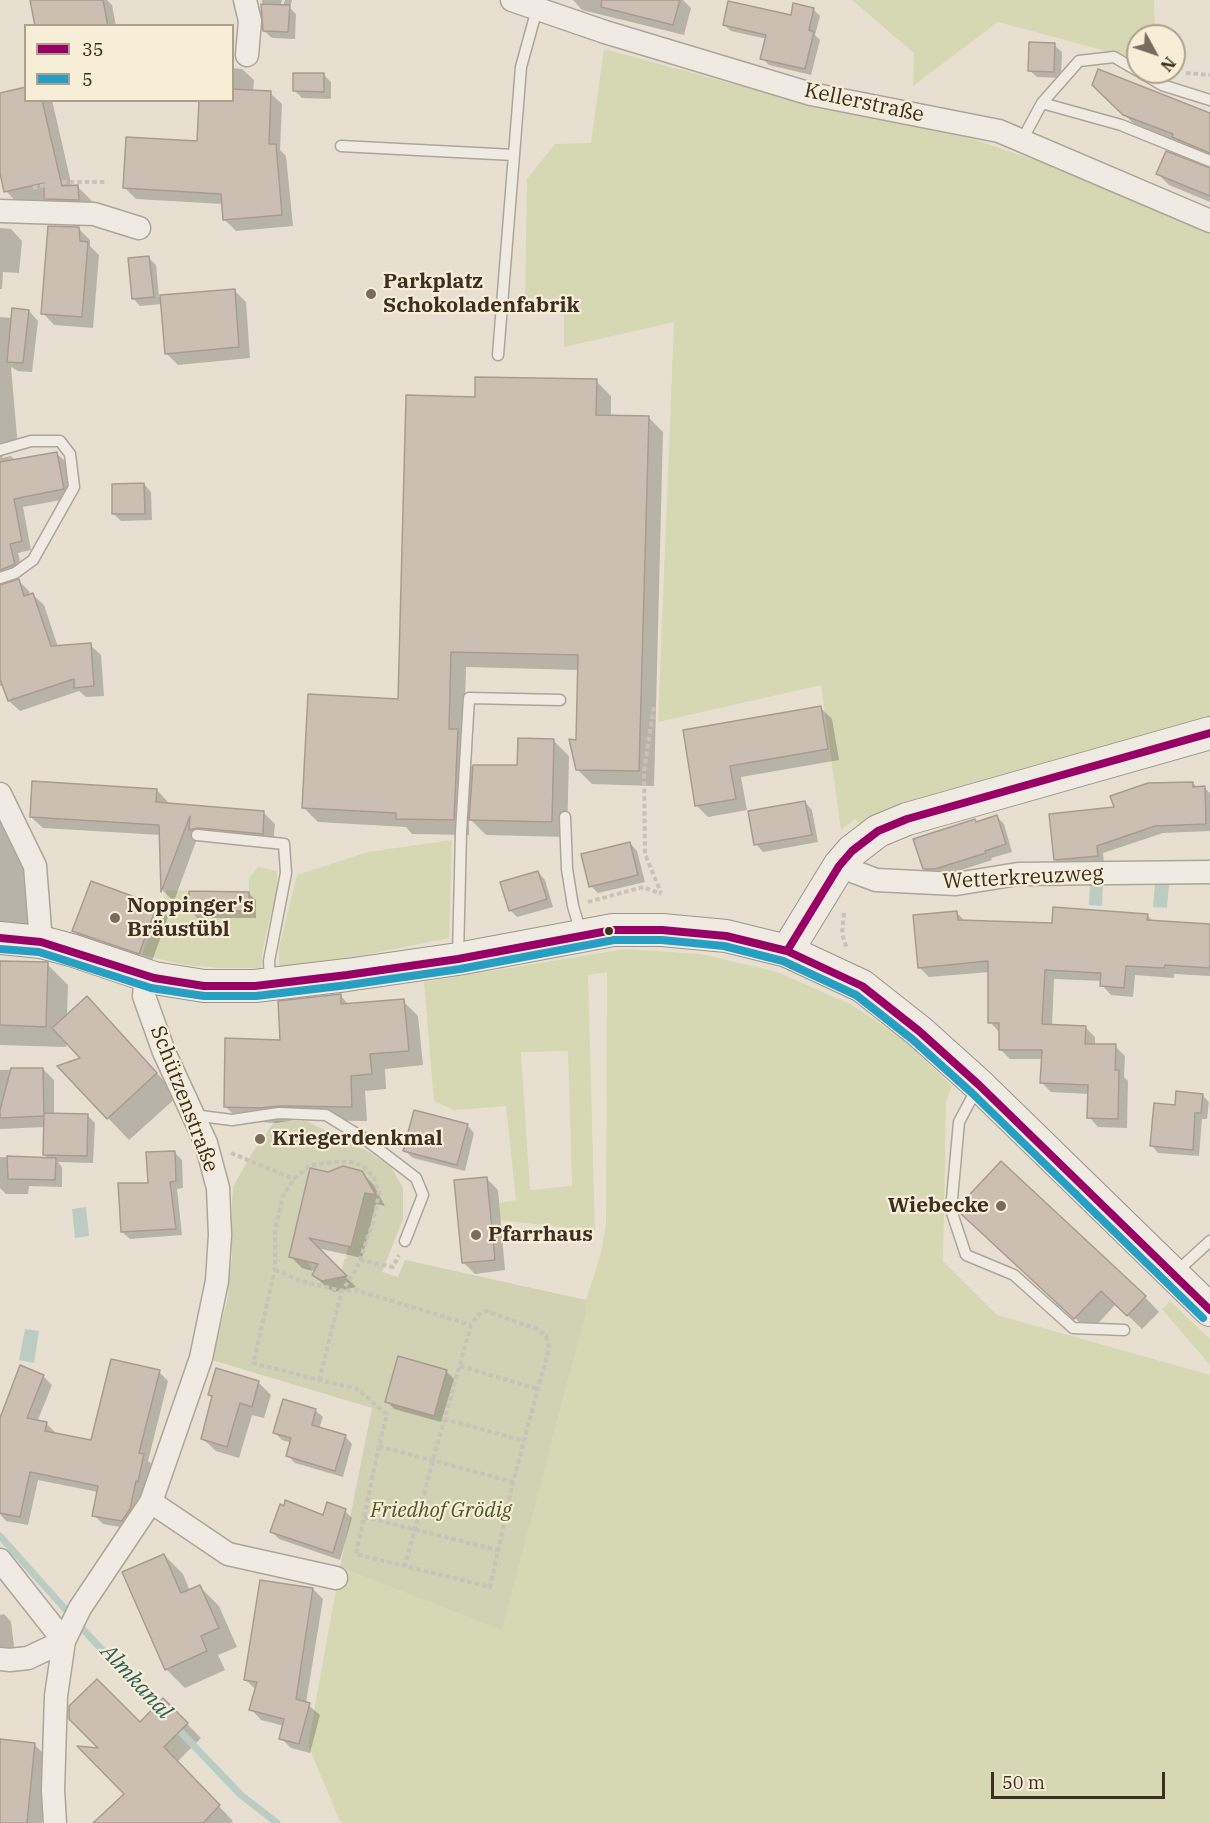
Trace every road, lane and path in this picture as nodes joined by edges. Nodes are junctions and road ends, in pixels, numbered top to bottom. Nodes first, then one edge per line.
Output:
1 (245, 0) edge
2 (512, 0) edge
3 (537, 9) junction
4 (247, 55) dead end
5 (1126, 64) edge
6 (1160, 84) edge
7 (1210, 100) edge
8 (1042, 103) junction
9 (1022, 140) junction
10 (341, 146) dead end
11 (514, 155) junction
12 (1210, 161) edge
13 (106, 182) dead end
14 (30, 188) dead end
15 (0, 211) edge
16 (1210, 221) edge
17 (140, 228) dead end
18 (498, 355) dead end
19 (0, 450) edge
20 (0, 578) edge
21 (560, 700) dead end
22 (654, 707) dead end
23 (1210, 733) edge
24 (0, 794) edge
25 (565, 818) dead end
26 (197, 835) dead end
27 (839, 866) junction
28 (1210, 872) edge
29 (661, 894) dead end
30 (581, 934) junction
31 (0, 938) edge
32 (41, 942) junction
33 (787, 951) junction
34 (458, 959) junction
35 (146, 975) junction
36 (270, 984) junction
37 (979, 1085) junction
38 (193, 1115) junction
39 (206, 1143) junction
40 (294, 1179) junction
41 (405, 1241) joint
42 (1210, 1241) edge
43 (360, 1260) junction
44 (275, 1270) junction
45 (1173, 1276) junction
46 (342, 1291) junction
47 (1210, 1310) edge
48 (471, 1325) junction
49 (1124, 1330) dead end
50 (460, 1366) junction
51 (319, 1380) junction
52 (538, 1389) junction
53 (444, 1419) junction
54 (524, 1441) junction
55 (379, 1446) junction
56 (433, 1460) junction
57 (513, 1482) junction
58 (151, 1502) junction
59 (364, 1516) junction
60 (415, 1528) junction
61 (498, 1550) junction
62 (0, 1560) edge
63 (405, 1566) junction
64 (336, 1578) dead end
65 (67, 1636) junction
66 (0, 1659) edge
67 (55, 1823) edge

1 - 4 street
2 - 3 street, Kellerstraße
3 - 9 street, Kellerstraße
3 - 11 lane
5 - 8 lane
6 - 7 lane
8 - 9 lane
8 - 12 lane
9 - 16 street, Kellerstraße
10 - 11 lane
11 - 18 lane
13 - 14 path
15 - 17 street
19 - 20 lane
21 - 34 lane
22 - 29 path
23 - 27 main road
24 - 32 street
25 - 30 lane
26 - 36 lane
27 - 28 street, Wetterkreuzweg
27 - 33 main road
30 - 33 main road
30 - 34 main road
31 - 32 main road
32 - 35 main road
33 - 37 main road
34 - 36 main road
35 - 36 main road
35 - 38 street, Schützenstraße
37 - 45 main road
37 - 49 lane
38 - 39 street, Schützenstraße
38 - 41 lane
39 - 40 path
39 - 58 street, Schützenstraße
40 - 43 path
40 - 44 path
41 - 43 path
42 - 45 lane
43 - 46 path
44 - 46 path
44 - 51 path
45 - 47 main road
46 - 48 path
46 - 51 path
48 - 50 path
48 - 52 path
50 - 52 path
50 - 53 path
51 - 55 path
52 - 54 path
53 - 54 path
53 - 56 path
54 - 57 path
55 - 56 path
55 - 59 path
56 - 57 path
56 - 60 path
57 - 61 path
58 - 64 street
58 - 65 street, Schützenstraße
59 - 60 path
59 - 63 path
60 - 61 path
60 - 63 path
61 - 63 path
62 - 65 street
65 - 66 street
65 - 67 street, Schützenstraße

